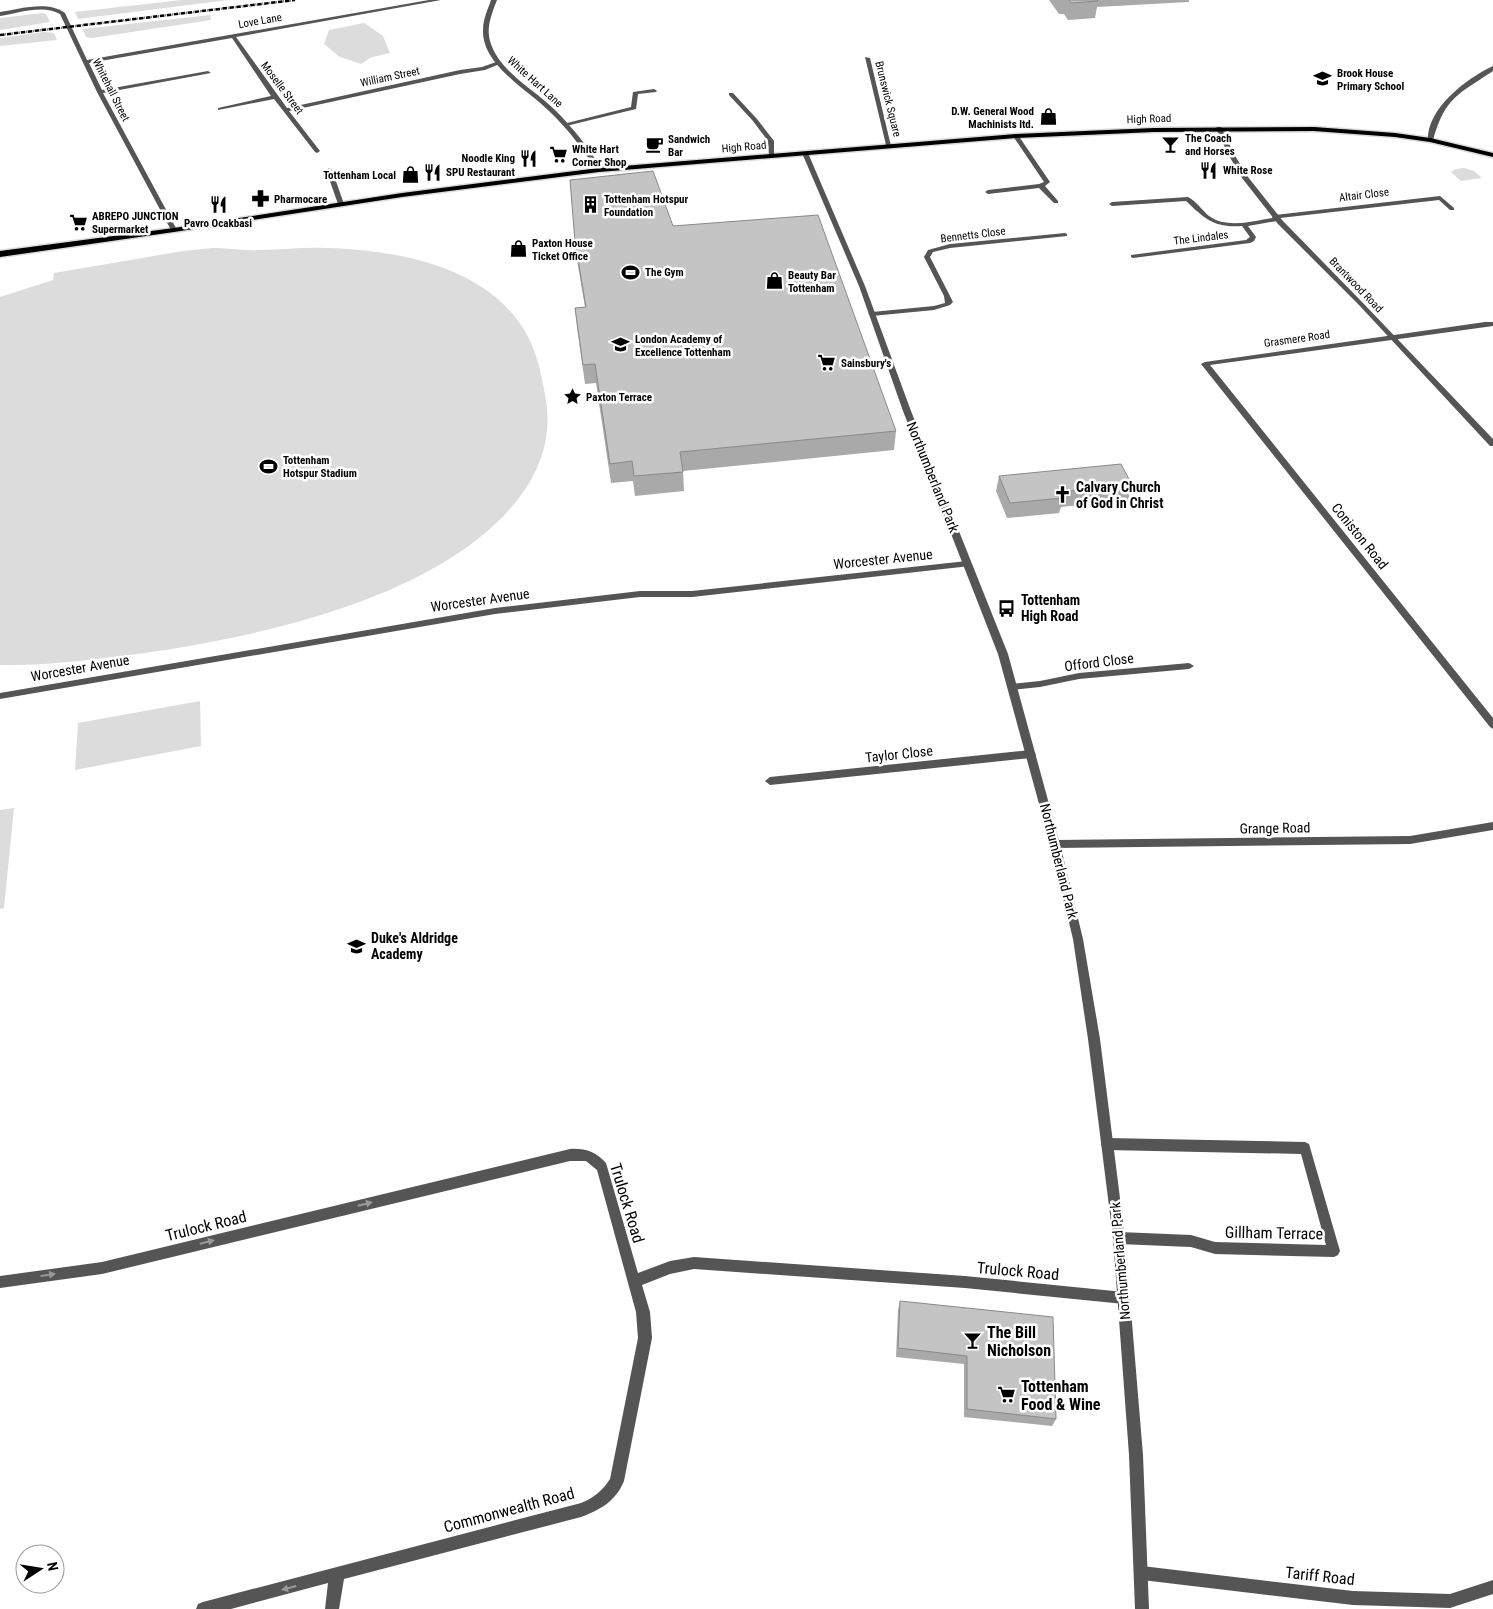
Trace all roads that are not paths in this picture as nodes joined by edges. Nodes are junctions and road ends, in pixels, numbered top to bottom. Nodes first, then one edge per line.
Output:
1 (438, 0) edge
2 (494, 0) edge
3 (0, 14) edge
4 (232, 36) junction
5 (868, 58) dead end
6 (86, 62) junction
7 (499, 63) junction
8 (1493, 68) edge
9 (208, 73) dead end
10 (654, 91) dead end
11 (100, 92) junction
12 (731, 94) dead end
13 (275, 97) junction
14 (220, 109) dead end
15 (285, 110) junction
16 (566, 124) junction
17 (1219, 128) junction
18 (1016, 136) junction
19 (1430, 140) junction
20 (889, 145) junction
21 (317, 152) dead end
22 (805, 153) junction
23 (1493, 155) edge
24 (772, 156) junction
25 (329, 170) dead end
26 (598, 170) junction
27 (1041, 186) junction
28 (988, 192) dead end
29 (1056, 202) dead end
30 (341, 204) junction
31 (1112, 204) dead end
32 (1452, 209) dead end
33 (1276, 218) junction
34 (1243, 224) junction
35 (174, 230) junction
36 (1064, 235) dead end
37 (0, 254) edge
38 (1133, 256) dead end
39 (872, 314) junction
40 (1493, 324) edge
41 (1392, 336) junction
42 (1205, 364) joint
43 (1493, 444) edge
44 (967, 564) junction
45 (1190, 666) dead end
46 (1012, 687) junction
47 (0, 696) edge
48 (1493, 725) edge
49 (1031, 754) junction
50 (770, 781) dead end
51 (1493, 826) edge
52 (1055, 844) junction
53 (1107, 1144) junction
54 (1119, 1238) junction
55 (0, 1282) edge
56 (634, 1282) junction
57 (1124, 1298) junction
58 (1142, 1574) junction
59 (336, 1575) junction
60 (1493, 1588) edge
61 (203, 1609) edge
62 (332, 1609) edge
63 (1142, 1609) edge

1 - 4 street, Love Lane
2 - 7 street, White Hart Lane
3 - 6 street, Whitehall Street
4 - 6 street, Love Lane
4 - 13 street, Moselle Street
5 - 20 street, Brunswick Square
6 - 11 street, Whitehall Street
7 - 15 street, William Street
7 - 16 street, White Hart Lane
8 - 19 street
9 - 11 street
10 - 16 street
11 - 35 street, Whitehall Street
12 - 24 street
13 - 14 street
13 - 15 street, Moselle Street
15 - 21 street, Moselle Street
16 - 26 street, White Hart Lane
17 - 18 main road, High Road
17 - 19 main road, High Road
17 - 33 street, Brantwood Road
18 - 20 main road, High Road
18 - 27 street
19 - 23 main road, High Road
20 - 22 main road, High Road
22 - 24 main road, High Road
22 - 39 street, Northumberland Park
24 - 26 main road, High Road
25 - 30 street
26 - 30 main road, High Road
27 - 28 street
27 - 29 street
30 - 35 main road, High Road
31 - 34 street, Altair Close
32 - 33 street, Altair Close
33 - 34 street, Altair Close
33 - 41 street, Brantwood Road
34 - 38 street, The Lindales
35 - 37 main road, High Road
36 - 39 street, Bennetts Close
39 - 44 street, Northumberland Park
40 - 41 street
41 - 42 street, Grasmere Road
41 - 43 street, Brantwood Road
42 - 48 street, Coniston Road
44 - 46 street, Northumberland Park
44 - 47 street, Worcester Avenue
45 - 46 street, Offord Close
46 - 49 street, Northumberland Park
49 - 50 street, Taylor Close
49 - 52 street, Northumberland Park
51 - 52 street, Grange Road
52 - 53 street, Northumberland Park
53 - 54 street, Northumberland Park
53 - 54 street, Gillham Terrace
54 - 57 street, Northumberland Park
55 -> 56 street, Trulock Road
56 - 57 street, Trulock Road
56 - 59 street, Commonwealth Road
57 - 58 street, Northumberland Park
58 - 60 street, Tariff Road
58 - 63 street, Northumberland Park
59 -> 61 street, Commonwealth Road
59 - 62 street

